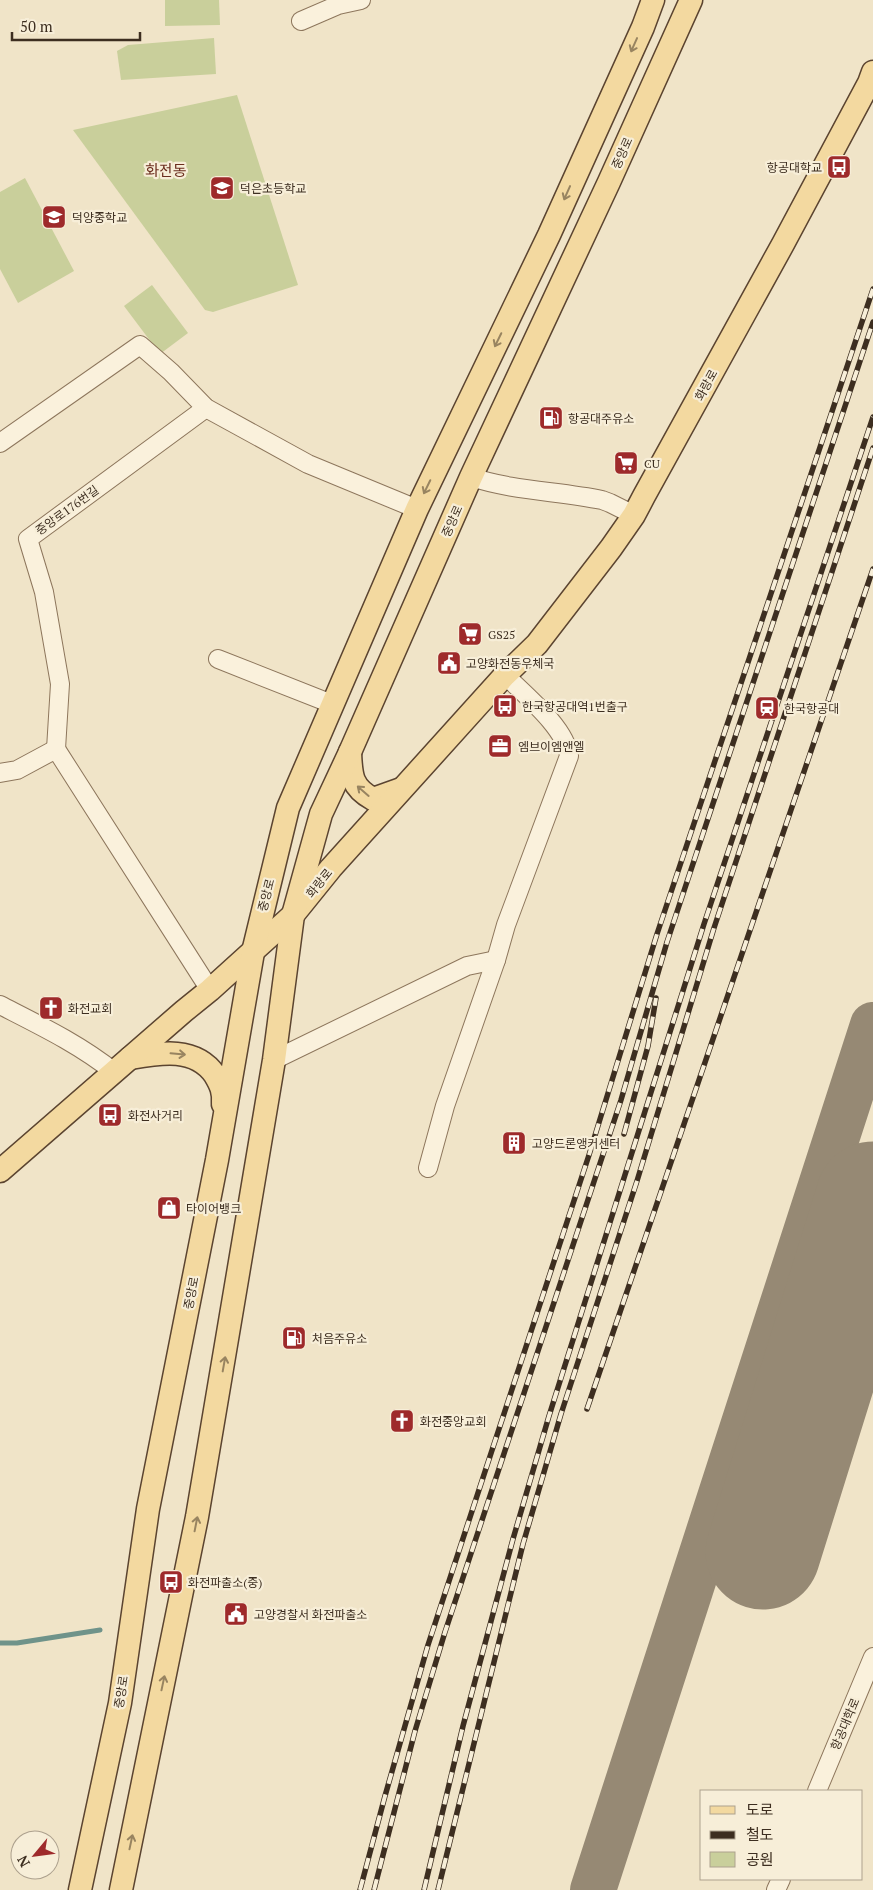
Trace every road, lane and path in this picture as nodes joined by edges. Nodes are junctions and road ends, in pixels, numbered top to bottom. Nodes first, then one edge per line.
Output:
1 (360, 0) edge
2 (653, 0) edge
3 (691, 0) edge
4 (301, 21) dead end
5 (873, 72) edge
6 (206, 408) junction
7 (0, 443) edge
8 (471, 477) junction
9 (417, 509) junction
10 (634, 515) junction
11 (218, 659) dead end
12 (505, 675) junction
13 (332, 704) junction
14 (56, 749) junction
15 (350, 752) junction
16 (0, 772) edge
17 (402, 789) junction
18 (293, 915) junction
19 (253, 952) junction
20 (496, 960) junction
21 (210, 990) junction
22 (0, 1005) edge
23 (274, 1060) junction
24 (122, 1065) junction
25 (222, 1126) junction
26 (428, 1168) dead end
27 (0, 1171) edge
28 (873, 1657) edge
29 (817, 1790) edge
30 (80, 1890) edge
31 (121, 1890) edge

1 - 4 street
2 -> 9 main road, 중앙로
3 - 8 main road, 중앙로
5 - 10 main road, 화랑로
6 - 7 street
6 - 9 street
6 - 14 street, 중앙로176번길
8 - 10 street
8 - 15 main road, 중앙로
9 - 13 main road, 중앙로
10 - 12 main road, 화랑로
11 - 13 street
12 - 17 main road, 화랑로
12 - 20 street
13 - 19 main road, 중앙로
14 - 16 street
14 - 21 street
17 -> 15 main road
15 - 18 main road, 중앙로
17 - 18 main road, 화랑로
18 - 19 main road, 화랑로
18 - 23 main road, 중앙로
19 - 21 main road, 화랑로
19 - 25 main road, 중앙로
20 - 23 street
20 - 26 street
21 - 24 main road, 화랑로
22 - 24 street
31 -> 23 main road, 중앙로
24 -> 25 main road
24 - 27 main road, 화랑로
25 - 30 main road, 중앙로
28 - 29 street, 항공대학로

